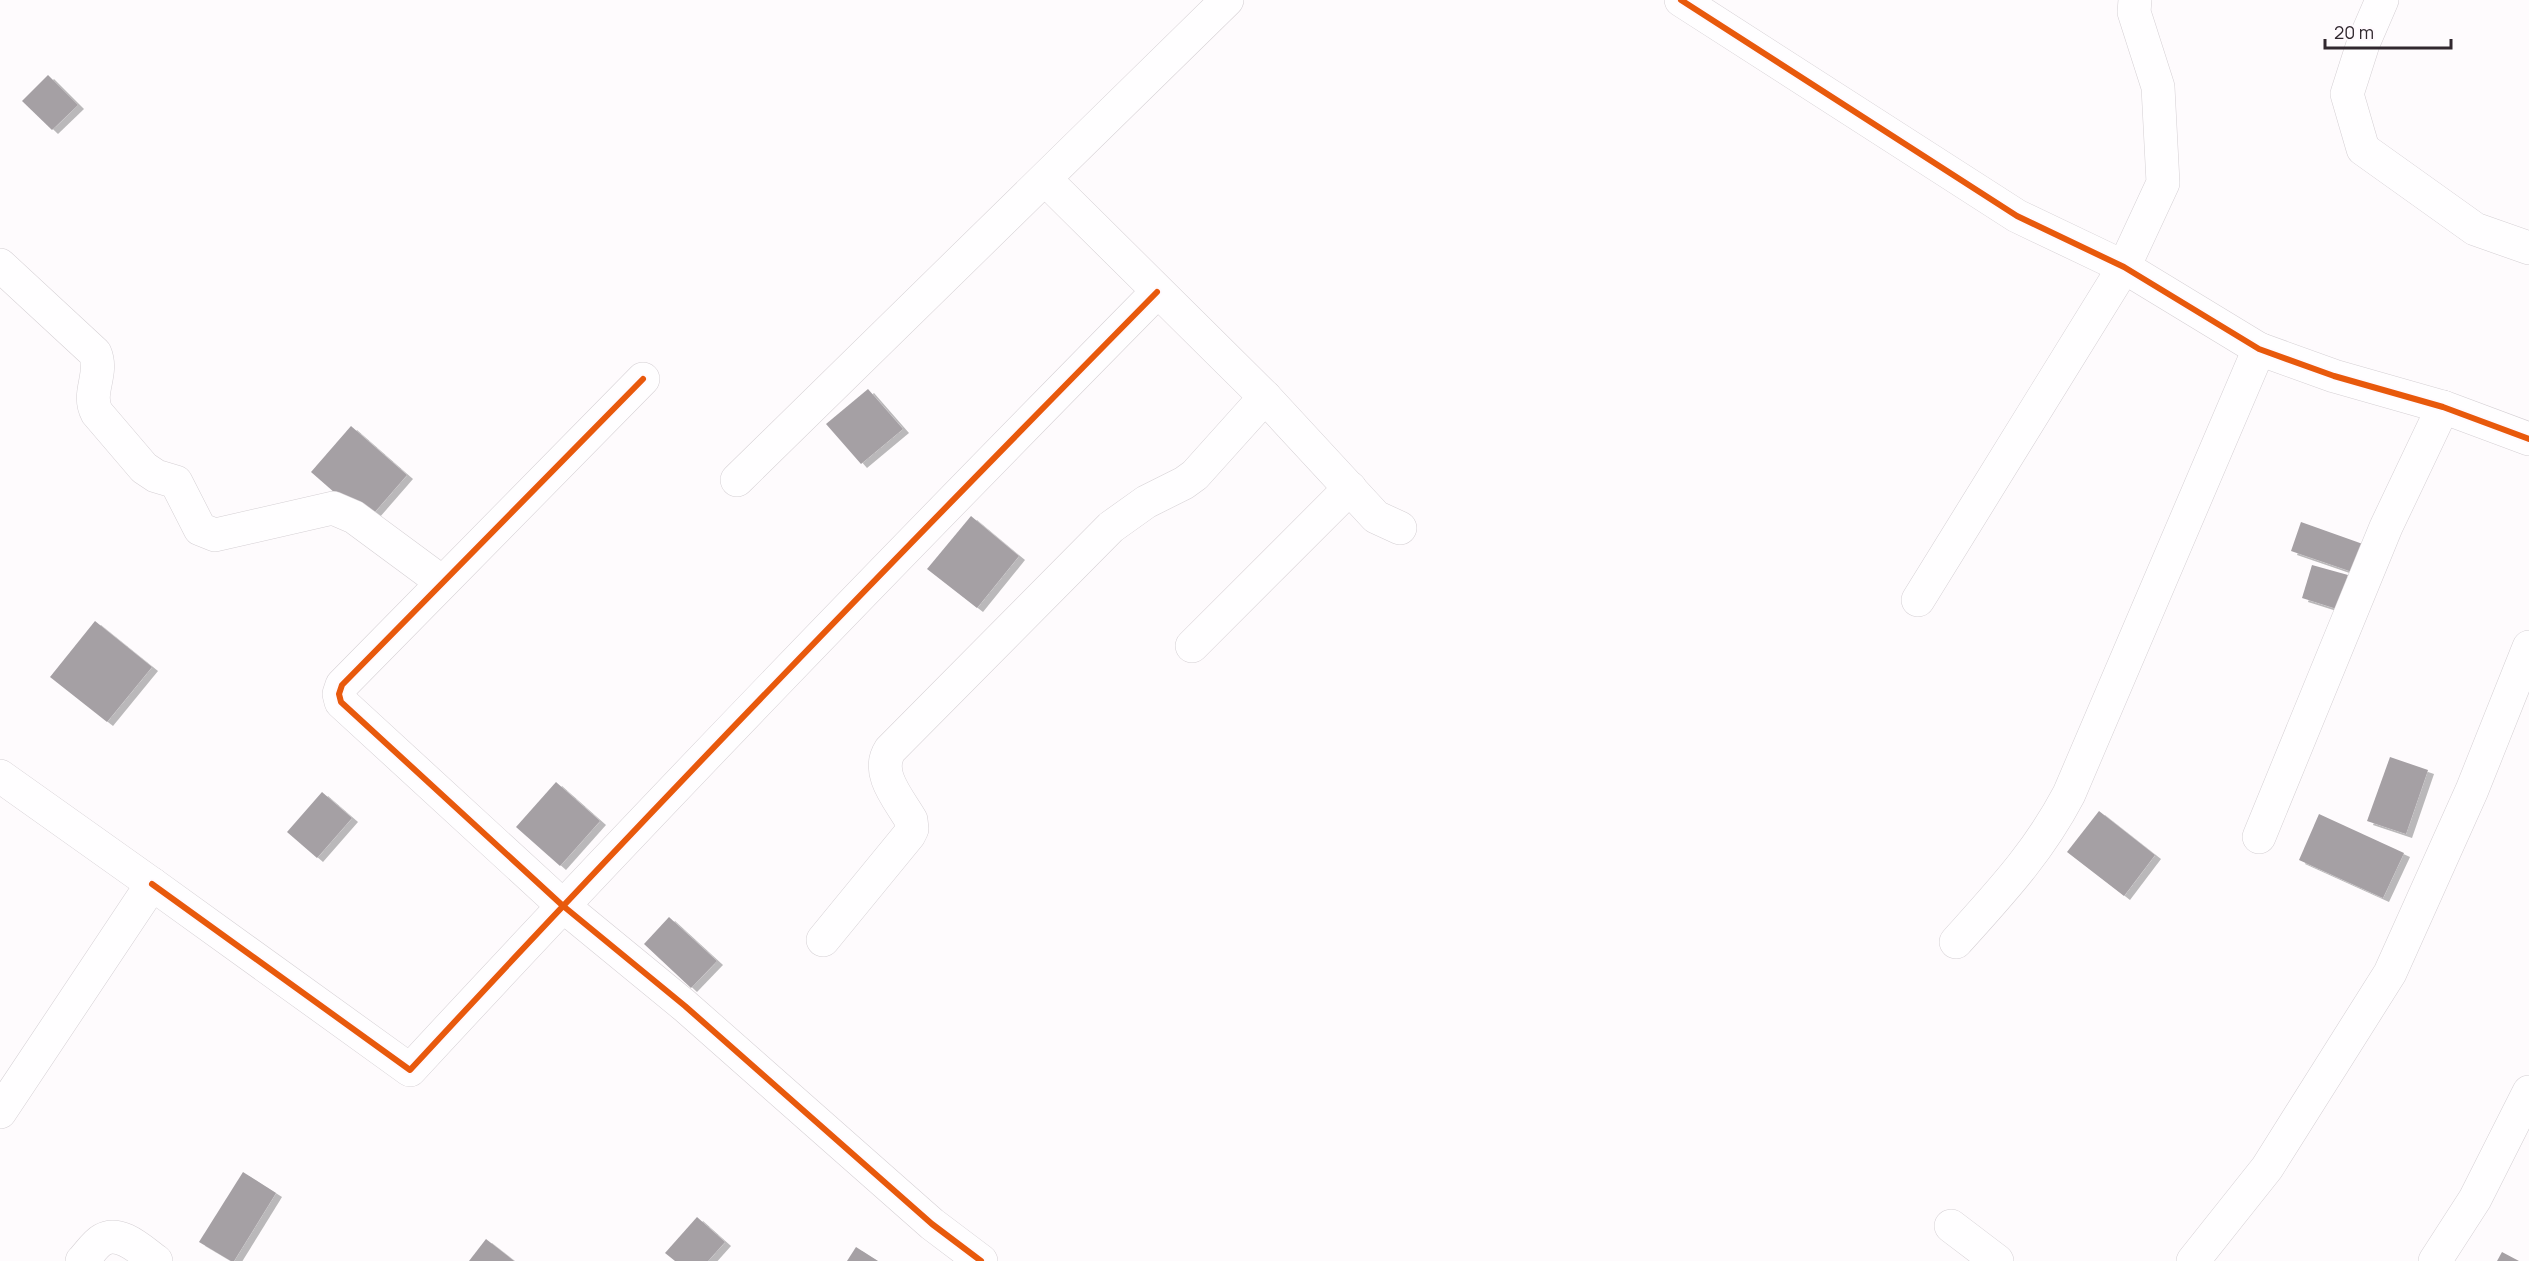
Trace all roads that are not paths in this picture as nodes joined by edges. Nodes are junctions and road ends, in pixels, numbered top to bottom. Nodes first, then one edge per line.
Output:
1 (1227, 0) edge
2 (1681, 0) edge
3 (2135, 0) edge
4 (2382, 0) edge
5 (1045, 179) junction
6 (2529, 248) edge
7 (0, 265) edge
8 (2124, 267) junction
9 (1158, 292) junction
10 (2259, 349) junction
11 (643, 379) dead end
12 (1264, 397) junction
13 (2443, 408) junction
14 (2529, 439) edge
15 (737, 480) dead end
16 (1350, 488) junction
17 (1400, 528) dead end
18 (442, 582) junction
19 (1918, 600) dead end
20 (1192, 646) dead end
21 (2529, 647) edge
22 (0, 776) edge
23 (2259, 837) dead end
24 (152, 884) junction
25 (562, 905) junction
26 (823, 940) dead end
27 (1956, 942) dead end
28 (2529, 1092) edge
29 (0, 1112) edge
30 (1951, 1226) dead end
31 (946, 1251) edge
32 (82, 1261) edge
33 (156, 1261) edge
34 (981, 1261) edge
35 (1997, 1261) edge
36 (2193, 1261) edge
37 (2435, 1261) edge

1 - 5 street
2 - 8 street
3 - 8 street
4 - 6 street
5 - 9 street
5 - 15 street
7 - 18 street
8 - 10 street
8 - 19 street
9 - 12 street
9 - 25 street
10 - 13 street
10 - 27 street
11 - 18 street
12 - 16 street
12 - 26 street
13 - 14 street
13 - 23 street
16 - 17 street
16 - 20 street
18 - 25 street
21 - 36 street
22 - 24 street
24 - 25 street
24 - 29 street
25 - 31 street
28 - 37 street
30 - 35 street
31 - 34 street
32 - 33 street

